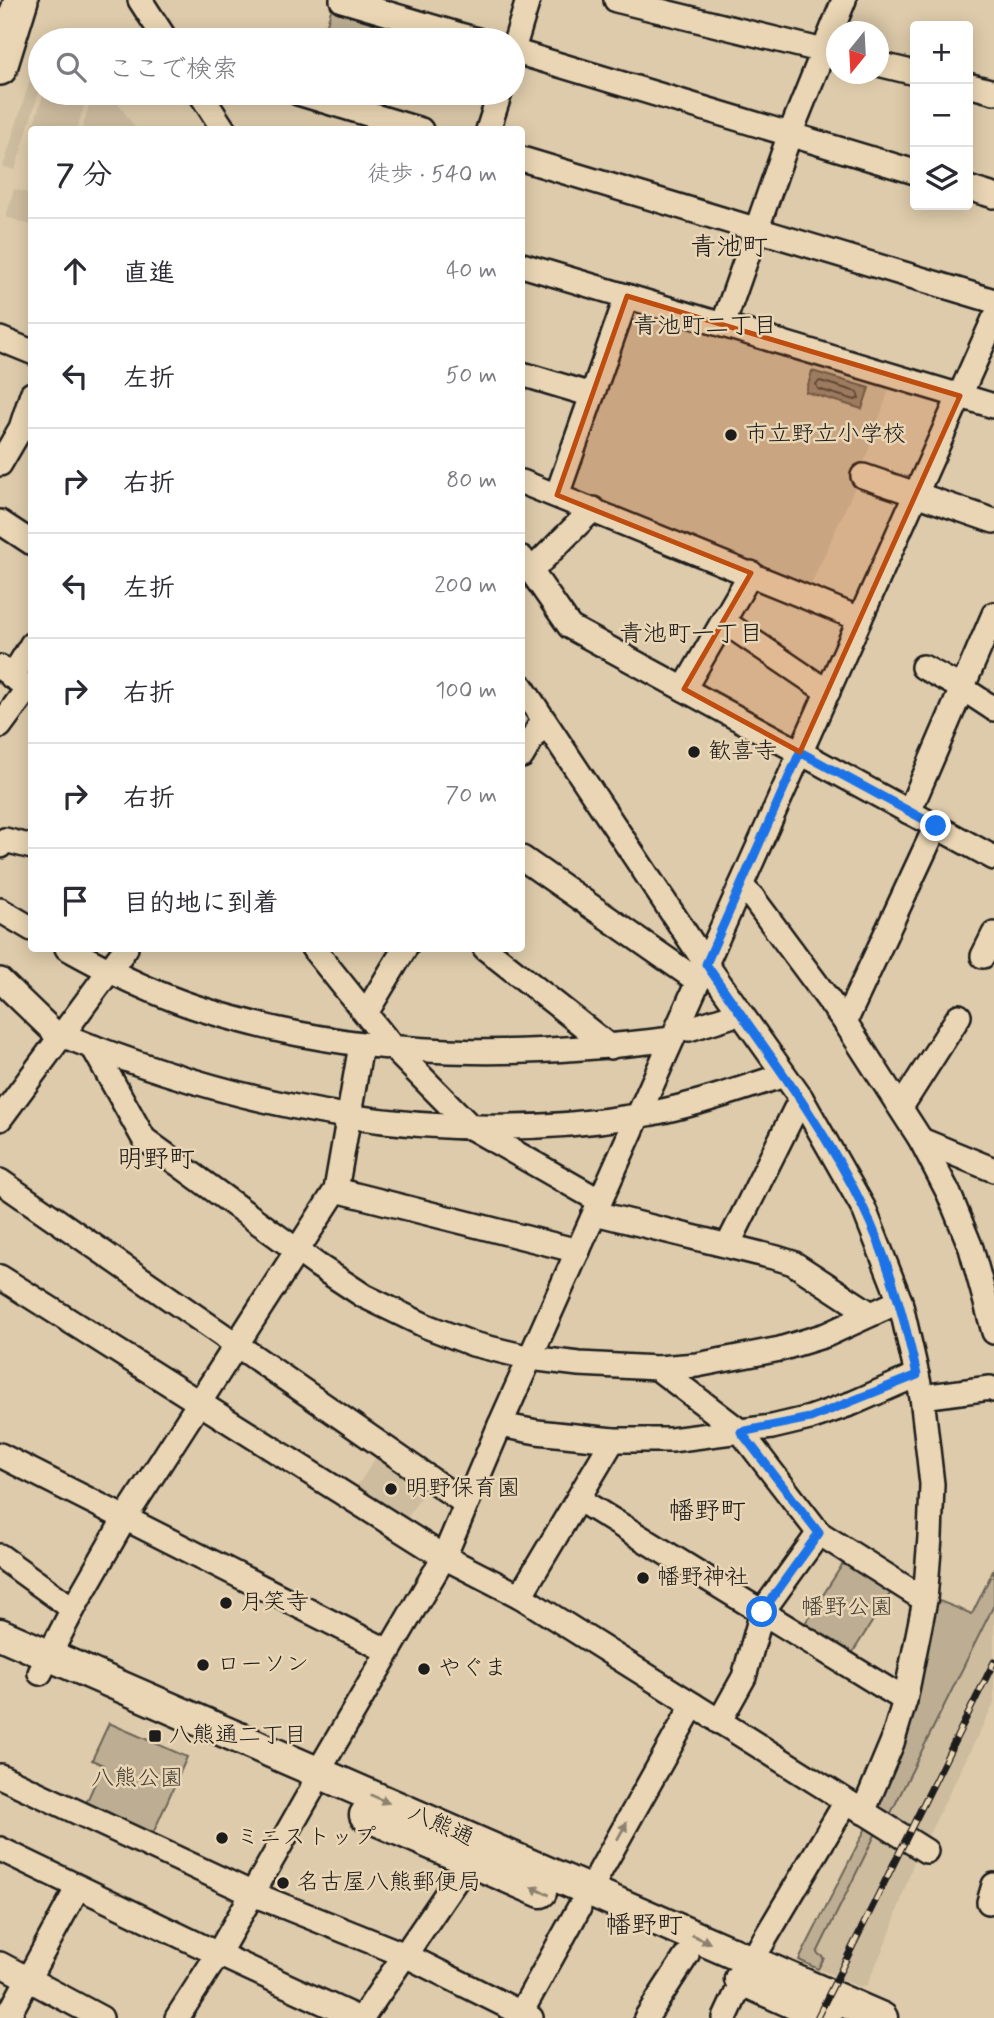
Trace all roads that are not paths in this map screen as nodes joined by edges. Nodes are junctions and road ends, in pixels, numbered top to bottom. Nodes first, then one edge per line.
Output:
1 (23, 0) edge
2 (140, 0) edge
3 (342, 0) edge
4 (528, 0) edge
5 (616, 0) edge
6 (844, 0) edge
7 (838, 21) edge
8 (158, 28) edge
9 (436, 28) edge
10 (520, 28) edge
11 (826, 51) edge
12 (525, 54) edge
13 (826, 60) edge
14 (889, 67) edge
15 (0, 68) edge
16 (910, 72) edge
17 (973, 86) edge
18 (0, 87) edge
19 (994, 92) edge
20 (208, 105) edge
21 (338, 105) edge
22 (496, 105) edge
23 (221, 126) edge
24 (408, 126) edge
25 (489, 126) edge
26 (790, 134) junction
27 (525, 160) edge
28 (910, 170) edge
29 (973, 190) edge
30 (994, 196) edge
31 (757, 230) junction
32 (525, 266) edge
33 (627, 296) junction
34 (994, 301) edge
35 (994, 319) edge
36 (723, 325) junction
37 (0, 339) edge
38 (28, 350) edge
39 (525, 375) edge
40 (592, 395) junction
41 (960, 396) junction
42 (994, 406) edge
43 (26, 431) edge
44 (0, 464) edge
45 (863, 476) dead end
46 (525, 483) edge
47 (916, 494) junction
48 (557, 495) junction
49 (593, 509) junction
50 (994, 521) edge
51 (0, 522) edge
52 (28, 540) edge
53 (525, 563) edge
54 (751, 573) junction
55 (994, 614) edge
56 (860, 619) junction
57 (723, 621) junction
58 (28, 655) edge
59 (923, 667) dead end
60 (18, 681) edge
61 (962, 688) junction
62 (684, 689) junction
63 (525, 692) edge
64 (828, 692) junction
65 (994, 709) edge
66 (543, 720) junction
67 (0, 726) edge
68 (525, 746) edge
69 (800, 752) junction
70 (909, 811) junction
71 (936, 826) junction
72 (28, 845) edge
73 (0, 846) edge
74 (994, 859) edge
75 (525, 860) edge
76 (741, 886) junction
77 (0, 910) edge
78 (28, 927) edge
79 (994, 934) edge
80 (74, 952) edge
81 (123, 952) edge
82 (316, 952) edge
83 (403, 952) edge
84 (490, 952) edge
85 (983, 956) dead end
86 (109, 971) junction
87 (702, 972) junction
88 (0, 980) edge
89 (366, 1013) junction
90 (740, 1013) junction
91 (958, 1016) dead end
92 (845, 1022) junction
93 (676, 1032) junction
94 (61, 1036) junction
95 (361, 1045) junction
96 (93, 1047) junction
97 (610, 1047) junction
98 (394, 1049) junction
99 (783, 1075) junction
100 (801, 1098) junction
101 (901, 1107) junction
102 (638, 1116) junction
103 (348, 1118) junction
104 (0, 1119) edge
105 (472, 1128) junction
106 (921, 1140) junction
107 (994, 1170) edge
108 (0, 1181) edge
109 (336, 1190) junction
110 (597, 1207) junction
111 (728, 1245) junction
112 (296, 1250) junction
113 (578, 1251) junction
114 (0, 1277) edge
115 (986, 1282) edge
116 (900, 1301) junction
117 (871, 1314) junction
118 (994, 1332) edge
119 (235, 1345) junction
120 (530, 1358) junction
121 (657, 1368) junction
122 (919, 1386) junction
123 (994, 1390) edge
124 (198, 1401) junction
125 (500, 1425) junction
126 (741, 1432) junction
127 (612, 1440) junction
128 (0, 1455) edge
129 (578, 1499) junction
130 (465, 1503) junction
131 (125, 1518) junction
132 (819, 1533) junction
133 (0, 1556) edge
134 (444, 1557) junction
135 (520, 1596) junction
136 (925, 1600) junction
137 (73, 1609) junction
138 (762, 1612) junction
139 (1, 1643) edge
140 (388, 1651) junction
141 (44, 1664) junction
142 (905, 1700) junction
143 (693, 1705) junction
144 (719, 1721) junction
145 (0, 1776) edge
146 (314, 1781) junction
147 (854, 1807) junction
148 (0, 1849) edge
149 (926, 1851) dead end
150 (469, 1861) junction
151 (78, 1887) junction
152 (253, 1894) junction
153 (584, 1899) junction
154 (218, 1954) junction
155 (405, 1955) junction
156 (687, 1955) junction
157 (0, 1964) edge
158 (748, 1971) junction
159 (29, 1980) junction
160 (523, 2016) edge
161 (7, 2018) edge
162 (101, 2018) edge
163 (177, 2018) edge
164 (359, 2018) edge
165 (646, 2018) edge
166 (725, 2018) edge
167 (826, 2018) edge
168 (882, 2018) edge

1 - 15 highway
1 - 18 main road
2 - 8 street
3 - 9 street
4 - 10 street
5 - 11 street
6 - 7 street
12 - 26 street
13 - 26 street
14 - 16 street
17 - 19 street
20 - 23 street
21 - 24 street
22 - 25 street
26 - 28 street
26 - 31 street
27 - 31 street
29 - 30 street
31 - 34 street
31 - 36 street
32 - 33 street
33 - 36 street
33 - 40 street
35 - 41 street
36 - 41 street
37 - 38 street
39 - 40 street
40 - 48 street
41 - 42 street
41 - 47 street
43 - 44 street
45 - 47 street
46 - 48 street
47 - 50 street
47 - 56 street
48 - 49 street
49 - 53 street
49 - 54 street
51 - 52 street
53 - 62 street
54 - 56 street
54 - 57 street
55 - 61 street
56 - 64 street
57 - 62 street
57 - 64 street
58 - 60 street
59 - 61 street
60 - 67 street
61 - 65 street
61 - 70 street
62 - 69 street
63 - 66 street
64 - 69 street
66 - 68 street
66 - 87 street
69 - 70 street
69 - 76 street
70 - 71 street
71 - 74 street
71 - 92 street
72 - 73 street
75 - 87 street
76 - 87 street
76 - 92 street
77 - 78 street
79 - 85 street
80 - 86 street
81 - 86 street
82 - 89 street
83 - 89 street
84 - 97 street
86 - 94 street
86 - 95 street
87 - 90 street
87 - 93 street
88 - 94 street
89 - 98 street
90 - 93 street
90 - 99 street
91 - 101 street
92 - 101 street
93 - 97 street
93 - 102 street
94 - 96 street
94 - 104 street
95 - 98 street
95 - 103 street
96 - 103 street
96 - 112 street
97 - 98 street
98 - 105 street
99 - 100 street
99 - 102 street
100 - 111 street
100 - 116 street
101 - 106 street
102 - 105 street
102 - 110 street
103 - 105 street
103 - 109 street
105 - 110 street
106 - 107 street
106 - 115 street
108 - 119 street
109 - 112 street
109 - 113 street
110 - 111 street
110 - 113 street
111 - 117 street
112 - 119 street
112 - 120 street
113 - 120 street
114 - 124 street
115 - 118 street
116 - 117 street
116 - 122 street
117 - 121 street
119 - 124 street
119 - 130 street
120 - 121 street
120 - 125 street
121 - 126 street
122 - 123 street
122 - 126 street
122 - 136 street
124 - 131 street
124 - 134 street
125 - 127 street
125 - 130 street
126 - 127 street
126 - 132 street
127 - 129 street
128 - 131 street
129 - 135 street
129 - 138 street
130 - 134 street
131 - 137 street
131 - 140 street
132 - 136 street
132 - 138 street
133 - 137 street
134 - 135 street
134 - 140 street
135 - 143 street
136 - 142 street
137 - 141 street
138 - 142 street
138 - 144 street
139 - 141 main road, 八熊通
140 - 146 street
141 - 146 main road, 八熊通
142 - 147 street
143 - 144 street
153 -> 143 street
144 - 147 street
145 - 152 street
146 - 150 main road, 八熊通
146 - 152 street
146 -> 153 main road, 八熊通
147 - 149 street
147 - 158 street
148 - 151 street
153 -> 150 main road, 八熊通
150 - 155 street
151 - 154 street
151 - 159 street
152 - 154 street
152 - 155 street
153 - 156 main road, 八熊通
153 -> 158 main road, 八熊通
153 - 160 street
154 - 163 street
154 - 164 street
155 - 160 street
155 - 164 street
156 - 158 main road, 八熊通
156 - 165 street
157 - 159 street
158 - 166 street
158 - 167 main road, 八熊通
158 - 168 main road, 八熊通
159 - 161 street
159 - 162 street

